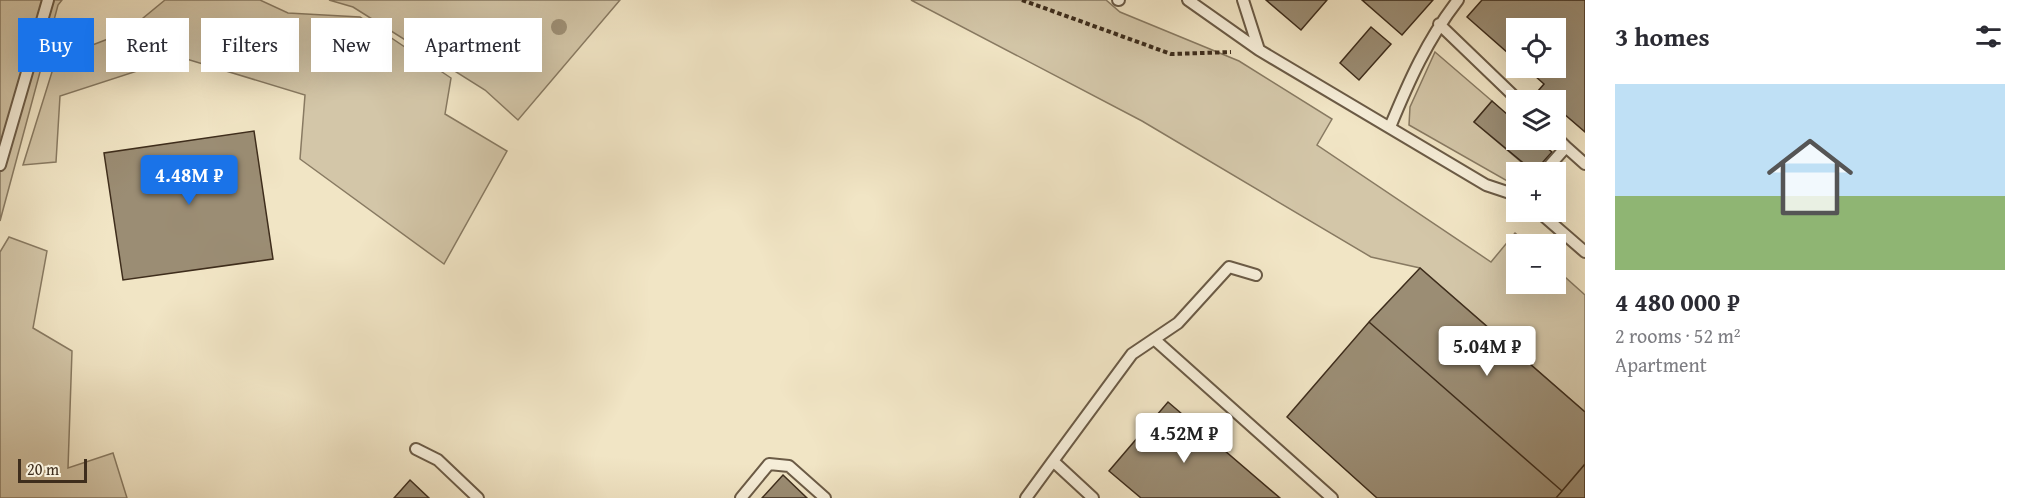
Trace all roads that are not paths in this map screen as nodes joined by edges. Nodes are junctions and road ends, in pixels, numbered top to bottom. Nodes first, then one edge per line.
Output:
1 (48, 0) edge
2 (1188, 0) edge
3 (1243, 0) edge
4 (1458, 0) edge
5 (1439, 24) junction
6 (1259, 50) junction
7 (1508, 90) edge
8 (1390, 127) junction
9 (1566, 147) edge
10 (1563, 150) edge
11 (1553, 162) edge
12 (1585, 164) edge
13 (0, 165) edge
14 (1506, 192) edge
15 (1550, 222) edge
16 (1585, 252) edge
17 (1256, 275) dead end
18 (1154, 339) junction
19 (416, 449) dead end
20 (1053, 460) junction
21 (478, 498) edge
22 (741, 498) edge
23 (825, 498) edge
24 (1026, 498) edge
25 (1093, 498) edge
26 (1332, 498) edge

1 - 13 lane
2 - 6 lane
3 - 6 lane
4 - 5 lane
5 - 7 lane
5 - 8 lane
6 - 8 lane
8 - 14 lane
9 - 12 lane
10 - 11 lane
15 - 16 lane
17 - 18 lane
18 - 20 lane
18 - 26 lane
19 - 21 lane
20 - 24 lane
20 - 25 lane
22 - 23 lane

